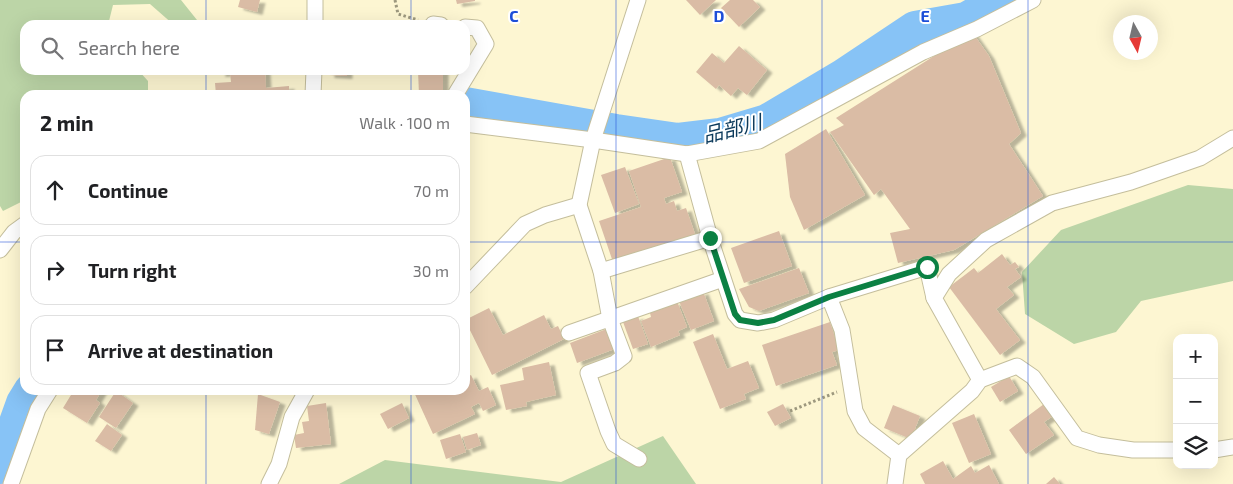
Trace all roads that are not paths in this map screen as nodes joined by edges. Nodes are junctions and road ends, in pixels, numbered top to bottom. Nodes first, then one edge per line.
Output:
1 (315, 0) edge
2 (638, 0) edge
3 (1033, 0) edge
4 (315, 20) edge
5 (470, 27) edge
6 (470, 70) edge
7 (314, 75) edge
8 (467, 75) edge
9 (313, 90) edge
10 (458, 90) edge
11 (470, 125) edge
12 (1233, 138) edge
13 (593, 140) junction
14 (687, 154) junction
15 (580, 205) junction
16 (20, 228) edge
17 (710, 238) junction
18 (0, 250) edge
19 (601, 271) junction
20 (723, 279) junction
21 (470, 282) edge
22 (829, 297) junction
23 (934, 298) junction
24 (610, 319) junction
25 (569, 333) dead end
26 (980, 380) junction
27 (47, 395) edge
28 (304, 395) edge
29 (1233, 447) edge
30 (1218, 449) edge
31 (1173, 450) edge
32 (899, 455) junction
33 (639, 459) dead end
34 (11, 484) edge
35 (268, 484) edge
36 (895, 484) edge

1 - 4 street
2 - 13 street
3 - 14 street
5 - 6 street
7 - 9 street
8 - 10 street
11 - 13 street
12 - 23 street
13 - 14 street
13 - 15 street
14 - 17 street
15 - 19 street
15 - 21 street
16 - 18 street
17 - 19 street
17 - 20 street
19 - 24 street
20 - 22 street
20 - 24 street
22 - 23 street
22 - 32 street
23 - 26 street
24 - 25 street
24 - 33 street
26 - 31 street
26 - 32 street
27 - 34 street
28 - 35 street
29 - 30 street
32 - 36 street

